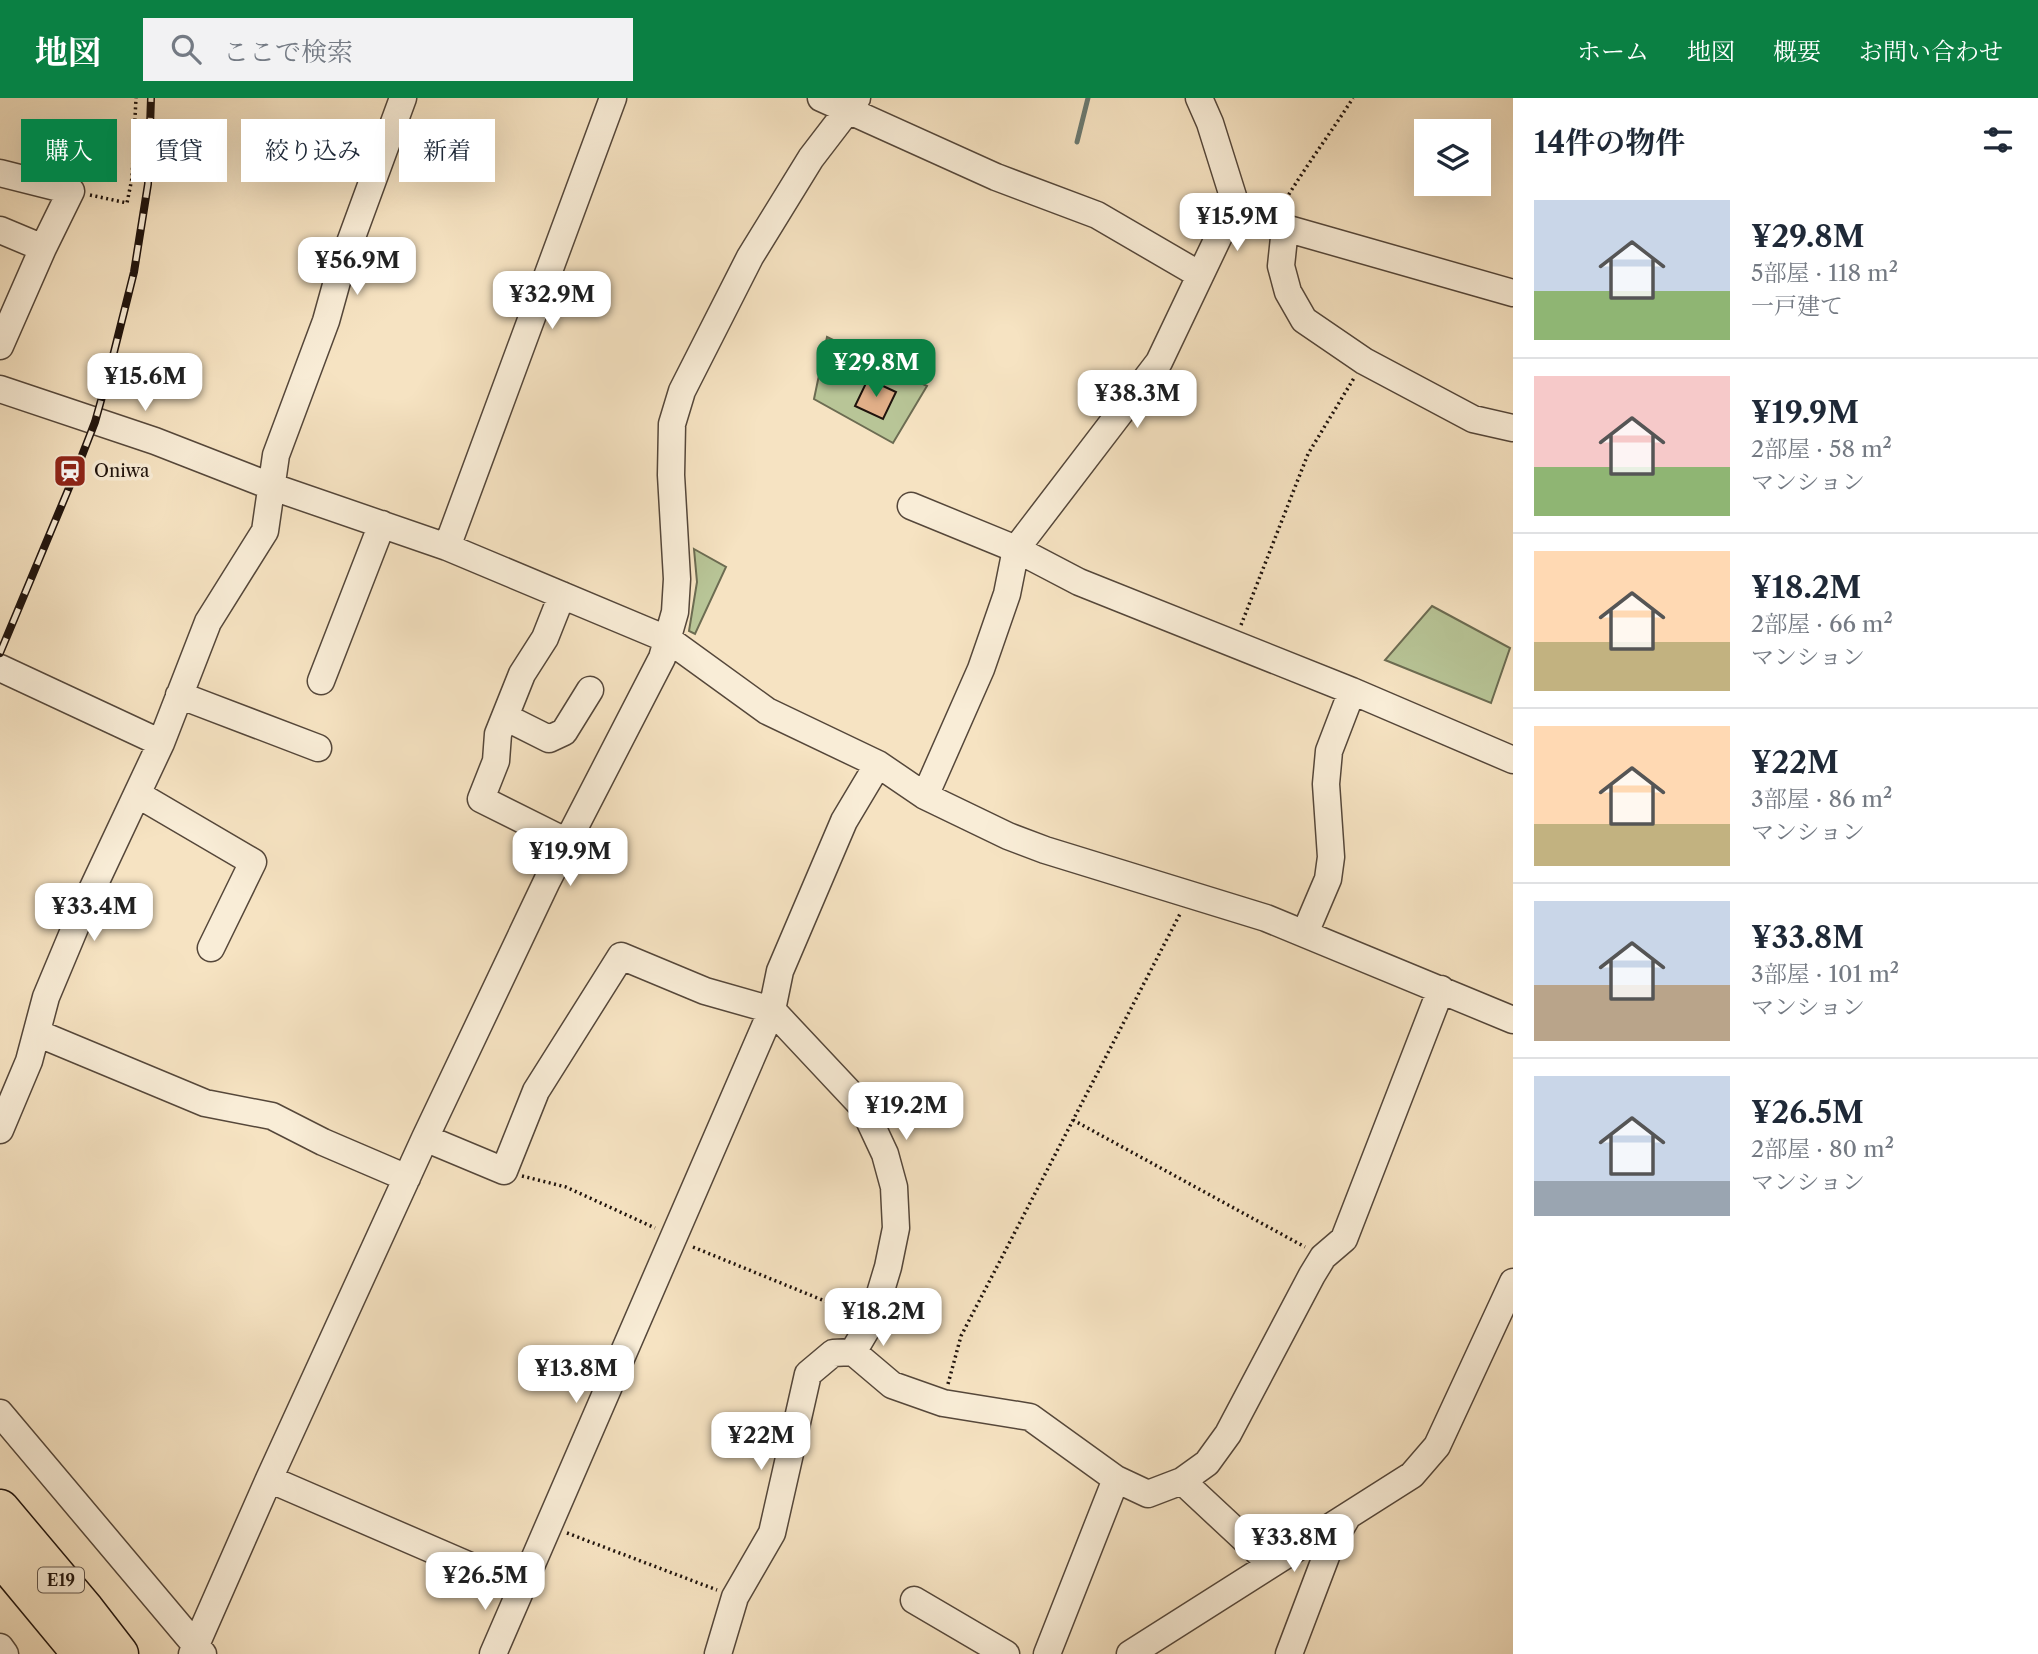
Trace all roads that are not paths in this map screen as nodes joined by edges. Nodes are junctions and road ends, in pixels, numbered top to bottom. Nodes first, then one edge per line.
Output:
1 (403, 98) edge
2 (613, 98) edge
3 (821, 98) edge
4 (1199, 98) edge
5 (852, 104) edge
6 (0, 173) edge
7 (1237, 209) junction
8 (1278, 226) junction
9 (0, 230) edge
10 (43, 248) junction
11 (1200, 275) junction
12 (1513, 293) edge
13 (0, 346) edge
14 (0, 389) edge
15 (1513, 428) edge
16 (273, 486) junction
17 (911, 506) dead end
18 (382, 524) junction
19 (447, 547) junction
20 (1016, 549) junction
21 (562, 595) junction
22 (669, 640) junction
23 (0, 668) edge
24 (321, 681) dead end
25 (590, 690) dead end
26 (1352, 691) junction
27 (179, 695) junction
28 (505, 717) junction
29 (161, 743) junction
30 (318, 748) dead end
31 (1513, 760) edge
32 (878, 764) junction
33 (137, 794) junction
34 (925, 796) junction
35 (568, 842) junction
36 (1305, 933) junction
37 (211, 948) dead end
38 (1441, 989) junction
39 (772, 1010) junction
40 (1513, 1020) edge
41 (37, 1033) junction
42 (0, 1130) edge
43 (425, 1138) junction
44 (407, 1178) junction
45 (1513, 1282) edge
46 (853, 1352) junction
47 (0, 1413) edge
48 (269, 1479) junction
49 (1116, 1479) junction
50 (1182, 1481) junction
51 (0, 1508) edge
52 (1347, 1517) junction
53 (0, 1555) edge
54 (1270, 1563) junction
55 (522, 1588) junction
56 (914, 1600) dead end
57 (0, 1647) edge
58 (197, 1651) edge
59 (5, 1654) edge
60 (82, 1654) edge
61 (119, 1654) edge
62 (493, 1654) edge
63 (718, 1654) edge
64 (1006, 1654) edge
65 (1047, 1654) edge
66 (1130, 1654) edge
67 (1289, 1654) edge

1 - 16 street
2 - 19 street
3 - 5 street
4 - 7 street
5 - 11 street
5 - 22 street
6 - 10 street
7 - 8 street
7 - 11 street
8 - 12 street
8 - 15 street
9 - 10 street
10 - 13 street
11 - 20 street
14 - 16 street
16 - 18 street
16 - 27 street
17 - 20 street
18 - 19 street
18 - 24 street
19 - 21 street
20 - 26 street
20 - 34 street
21 - 22 street
21 - 28 street
22 - 32 street
22 - 35 street
23 - 29 street
25 - 28 street
26 - 31 street
26 - 36 street
27 - 29 street
27 - 30 street
28 - 35 street
29 - 33 street
32 - 34 street
32 - 39 street
33 - 37 street
33 - 41 street
34 - 36 street
35 - 43 street
36 - 38 street
38 - 40 street
38 - 50 street
39 - 43 street
39 - 46 street
39 - 55 street
41 - 42 street
41 - 44 street
43 - 44 street
44 - 48 street
45 - 52 street
46 - 49 street
46 - 63 street
47 - 58 street
48 - 55 street
48 - 58 street
49 - 50 street
49 - 65 street
50 - 54 street
51 - 61 highway, E19
52 - 54 street
52 - 67 street
53 - 60 highway, E19
54 - 66 street
55 - 62 street
56 - 64 street
57 - 59 street

